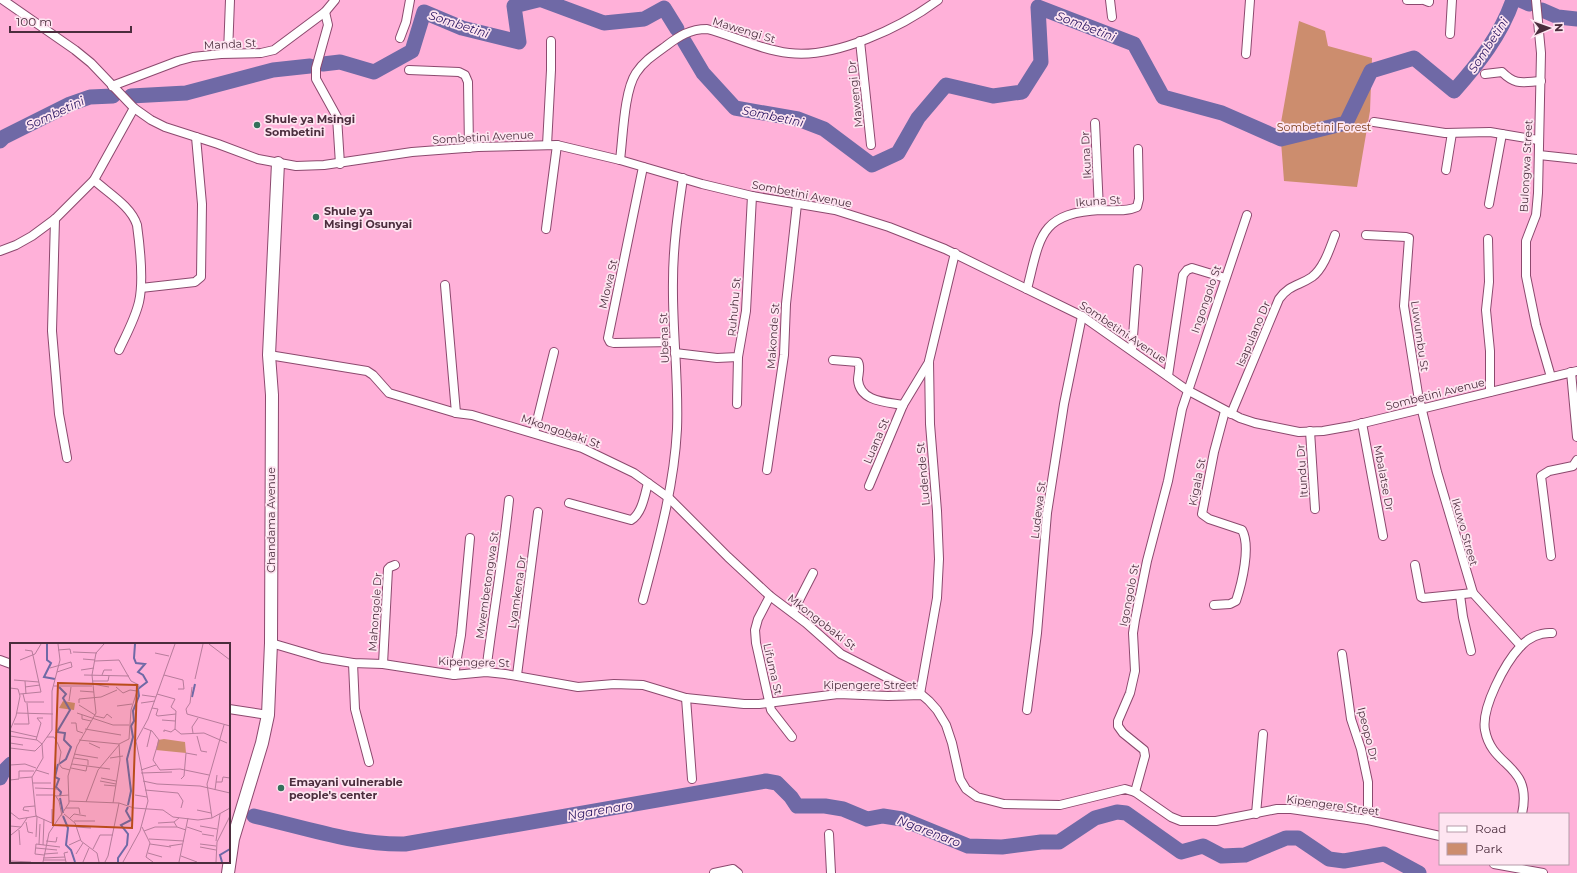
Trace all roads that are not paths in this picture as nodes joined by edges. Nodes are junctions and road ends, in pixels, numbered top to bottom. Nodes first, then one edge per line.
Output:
1 (3, 0) edge
2 (21, 0) edge
3 (230, 0) edge
4 (335, 0) edge
5 (410, 0) edge
6 (938, 0) edge
7 (1110, 0) edge
8 (1250, 0) edge
9 (1407, 0) edge
10 (1422, 0) edge
11 (1429, 0) edge
12 (1452, 0) edge
13 (1536, 0) edge
14 (18, 9) junction
15 (325, 12) junction
16 (1112, 17) dead end
17 (1450, 34) dead end
18 (400, 38) dead end
19 (551, 41) dead end
20 (860, 42) junction
21 (228, 53) junction
22 (1246, 54) dead end
23 (409, 70) dead end
24 (1485, 74) dead end
25 (1541, 81) junction
26 (112, 86) junction
27 (134, 108) junction
28 (1374, 122) dead end
29 (1095, 123) dead end
30 (1452, 133) junction
31 (1502, 134) junction
32 (196, 137) junction
33 (1538, 140) junction
34 (546, 144) junction
35 (557, 145) junction
36 (871, 145) dead end
37 (469, 148) junction
38 (1138, 149) dead end
39 (1539, 155) junction
40 (620, 160) junction
41 (1577, 160) edge
42 (278, 163) junction
43 (340, 164) junction
44 (643, 167) junction
45 (1446, 170) dead end
46 (683, 178) junction
47 (94, 180) junction
48 (752, 196) junction
49 (797, 204) junction
50 (1489, 204) dead end
51 (1099, 210) junction
52 (1247, 215) dead end
53 (55, 219) junction
54 (546, 229) dead end
55 (1366, 234) dead end
56 (1335, 235) dead end
57 (1488, 239) dead end
58 (0, 251) edge
59 (955, 254) junction
60 (1138, 270) dead end
61 (1225, 278) junction
62 (445, 285) dead end
63 (141, 288) junction
64 (1027, 289) junction
65 (1082, 316) junction
66 (674, 342) junction
67 (119, 350) dead end
68 (1132, 350) junction
69 (554, 352) dead end
70 (675, 353) junction
71 (269, 355) junction
72 (738, 357) junction
73 (833, 360) dead end
74 (929, 361) junction
75 (1574, 372) edge
76 (1168, 376) junction
77 (1551, 377) junction
78 (1187, 390) junction
79 (1490, 392) junction
80 (736, 404) dead end
81 (904, 405) junction
82 (1421, 408) junction
83 (456, 412) junction
84 (1228, 413) junction
85 (1362, 424) junction
86 (1310, 431) junction
87 (534, 433) junction
88 (1577, 437) edge
89 (67, 458) dead end
90 (1577, 460) edge
91 (767, 470) dead end
92 (648, 483) junction
93 (869, 486) dead end
94 (669, 498) junction
95 (509, 500) dead end
96 (569, 503) dead end
97 (1315, 509) dead end
98 (538, 512) dead end
99 (1383, 536) dead end
100 (470, 538) dead end
101 (1552, 556) dead end
102 (395, 565) dead end
103 (1415, 565) dead end
104 (813, 573) dead end
105 (1473, 593) junction
106 (1460, 595) junction
107 (770, 596) junction
108 (643, 600) dead end
109 (1214, 605) dead end
110 (793, 612) junction
111 (1552, 633) dead end
112 (271, 644) junction
113 (1520, 646) junction
114 (1471, 651) dead end
115 (1342, 654) dead end
116 (0, 660) edge
117 (353, 663) junction
118 (10, 664) edge
119 (383, 664) junction
120 (486, 672) junction
121 (454, 675) junction
122 (517, 675) junction
123 (631, 684) joint
124 (921, 695) junction
125 (686, 698) junction
126 (770, 702) junction
127 (230, 709) edge
128 (1027, 710) dead end
129 (268, 715) junction
130 (1263, 734) dead end
131 (792, 737) dead end
132 (369, 762) dead end
133 (692, 779) dead end
134 (1135, 792) junction
135 (1522, 813) edge
136 (1256, 814) junction
137 (1368, 820) junction
138 (829, 834) dead end
139 (1439, 836) edge
140 (230, 859) edge
141 (229, 863) edge
142 (1505, 865) edge
143 (1516, 866) edge
144 (228, 873) edge
145 (714, 873) edge
146 (738, 873) edge
147 (831, 873) edge
148 (1543, 873) edge

1 - 14 street, Sombetini Avenue
2 - 14 street
3 - 21 street
4 - 15 street, Manda St
5 - 18 street
6 - 20 street, Mawengi St
7 - 16 street
8 - 22 street
9 - 10 street
10 - 11 street
12 - 17 street
13 - 25 street, Bulongwa Street
14 - 26 street, Sombetini Avenue
15 - 21 street, Manda St
15 - 43 street
19 - 34 street
20 - 36 street, Mawengi Dr
20 - 40 street, Mawengi St
21 - 26 street, Manda St
23 - 37 street
24 - 25 street
25 - 33 street, Bulongwa Street
26 - 27 street, Sombetini Avenue
27 - 32 street, Sombetini Avenue
27 - 47 street
28 - 30 street
29 - 51 street, Ikuna Dr
30 - 31 street
30 - 45 street
31 - 33 street
31 - 50 street
32 - 42 street, Sombetini Avenue
32 - 63 street
33 - 39 street, Bulongwa Street
34 - 35 street, Sombetini Avenue
34 - 37 street, Sombetini Avenue
35 - 40 street, Sombetini Avenue
35 - 54 street
37 - 43 street, Sombetini Avenue
38 - 51 street, Ikuna St
39 - 41 street
39 - 77 street, Bulongwa Street
40 - 44 street, Sombetini Avenue
42 - 43 street, Sombetini Avenue
42 - 71 street, Chandama Avenue
44 - 46 street, Sombetini Avenue
44 - 66 street, Mlowa St
46 - 48 street, Sombetini Avenue
46 - 66 street, Ubena St
47 - 53 street
47 - 63 street
48 - 49 street, Sombetini Avenue
48 - 72 street, Ruhuhu St
49 - 59 street, Sombetini Avenue
49 - 91 street, Makonde St
51 - 64 street, Ikuna St
52 - 61 street, Ingongolo St
53 - 58 street
53 - 89 street
55 - 82 street, Luwumbu St
56 - 84 street, Isapulano Dr
57 - 79 street
59 - 64 street, Sombetini Avenue
59 - 74 street, Ludende St
60 - 68 street
61 - 76 street
61 - 78 street, Ingongolo St
62 - 83 street
63 - 67 street
64 - 65 street, Sombetini Avenue
65 - 68 street, Sombetini Avenue
65 - 128 street, Ludewa St
66 - 70 street, Ubena St
68 - 76 street, Sombetini Avenue
69 - 87 street
70 - 72 street
70 - 94 street, Ubena St
71 - 83 street, Mkongobaki St
71 - 112 street, Chandama Avenue
72 - 80 street, Ruhuhu St
73 - 81 street, Luana St
74 - 81 street, Luana St
74 - 124 street, Ludende St
75 - 77 street, Sombetini Avenue
75 - 88 street
76 - 78 street, Sombetini Avenue
77 - 79 street, Sombetini Avenue
78 - 84 street, Sombetini Avenue
78 - 134 street, Igongolo St
79 - 82 street, Sombetini Avenue
81 - 93 street, Luana St
82 - 85 street, Sombetini Avenue
82 - 105 street, Ikuwo Street
83 - 87 street, Mkongobaki St
84 - 86 street, Sombetini Avenue
84 - 109 street, Kigala St
85 - 86 street, Sombetini Avenue
85 - 99 street, Mbalatse Dr
86 - 97 street, Itundu Dr
87 - 92 street, Mkongobaki St
90 - 101 street
92 - 94 street, Mkongobaki St
92 - 96 street
94 - 107 street, Mkongobaki St
94 - 108 street, Ubena St
95 - 120 street, Mwembetongwa St
98 - 122 street, Lyamkena Dr
100 - 121 street
102 - 119 street, Mahongole Dr
103 - 106 street
104 - 110 street
105 - 106 street
105 - 113 street, Ikuwo Street
106 - 114 street
107 - 110 street, Mkongobaki St
107 - 126 street, Lifuma St
110 - 124 street, Mkongobaki St
111 - 113 street
112 - 117 street, Kipengere St
112 - 129 street, Chandama Avenue
113 - 135 street
115 - 137 street, Ipeopo Dr
116 - 118 street
117 - 119 street, Kipengere St
117 - 132 street
119 - 121 street, Kipengere St
120 - 121 street, Kipengere St
120 - 122 street, Kipengere St
122 - 123 street, Kipengere St
123 - 125 street, Kipengere Street
124 - 126 street, Kipengere Street
124 - 134 street, Kipengere Street
125 - 126 street, Kipengere Street
125 - 133 street
126 - 131 street, Lifuma St
127 - 129 street
129 - 140 street, Chandama Avenue
130 - 136 street
134 - 136 street, Kipengere Street
136 - 137 street, Kipengere Street
137 - 139 street, Kipengere Street
138 - 147 street
141 - 144 street, Chandama Avenue
142 - 143 street
143 - 148 street
145 - 146 street

